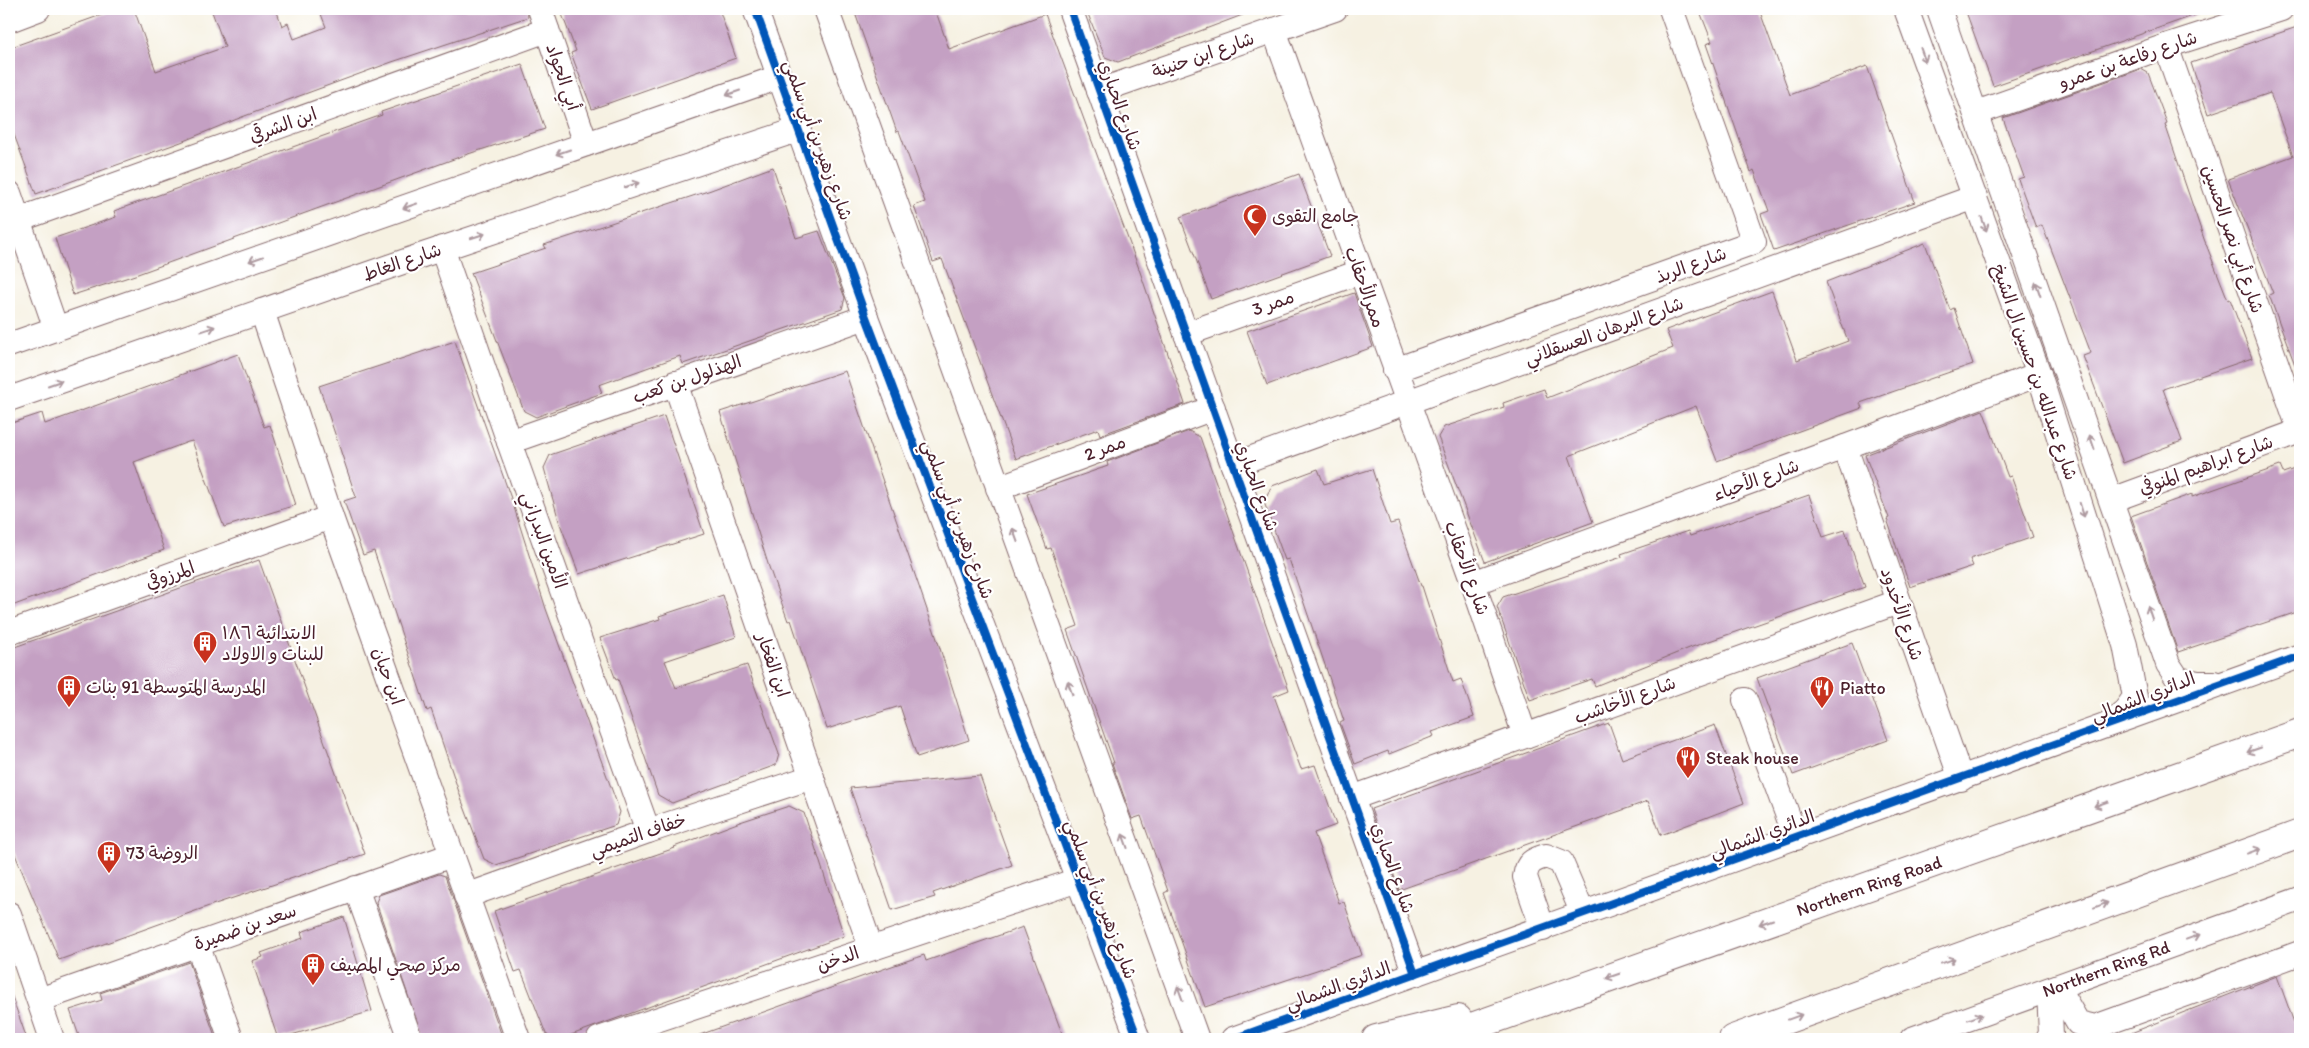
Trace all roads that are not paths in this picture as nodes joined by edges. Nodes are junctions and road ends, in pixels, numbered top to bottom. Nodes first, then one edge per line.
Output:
1 (38, 9) edge
2 (755, 9) edge
3 (826, 9) edge
4 (1070, 9) edge
5 (1336, 9) edge
6 (1670, 9) edge
7 (1906, 9) edge
8 (1939, 9) edge
9 (2281, 9) edge
10 (543, 19) edge
11 (9, 20) edge
12 (1274, 30) junction
13 (2166, 46) junction
14 (779, 77) junction
15 (1099, 91) junction
16 (1976, 113) junction
17 (797, 130) junction
18 (586, 144) junction
19 (9, 194) edge
20 (1974, 197) junction
21 (18, 220) junction
22 (442, 248) junction
23 (1360, 272) junction
24 (262, 310) junction
25 (866, 317) junction
26 (56, 329) junction
27 (1186, 334) junction
28 (9, 346) edge
29 (1395, 370) junction
30 (2038, 374) junction
31 (676, 383) junction
32 (9, 399) edge
33 (1406, 402) junction
34 (1213, 408) junction
35 (2300, 431) edge
36 (509, 442) junction
37 (1845, 448) junction
38 (1233, 465) junction
39 (998, 488) junction
40 (2112, 500) junction
41 (331, 517) junction
42 (1473, 583) junction
43 (1898, 602) junction
44 (9, 633) edge
45 (2158, 638) junction
46 (2125, 645) junction
47 (2300, 656) edge
48 (2223, 682) junction
49 (1745, 700) dead end
50 (2104, 728) junction
51 (2300, 733) edge
52 (1525, 736) junction
53 (812, 777) junction
54 (1961, 779) junction
55 (1352, 798) junction
56 (648, 831) junction
57 (2300, 834) edge
58 (1796, 838) junction
59 (452, 855) junction
60 (1078, 880) junction
61 (356, 888) junction
62 (466, 896) junction
63 (2300, 899) edge
64 (9, 914) edge
65 (1583, 914) junction
66 (1543, 929) junction
67 (197, 944) junction
68 (870, 948) junction
69 (2300, 953) edge
70 (1415, 974) junction
71 (2053, 988) junction
72 (1566, 993) junction
73 (39, 1000) junction
74 (52, 1039) edge
75 (231, 1039) edge
76 (410, 1039) edge
77 (518, 1039) edge
78 (599, 1039) edge
79 (1138, 1039) edge
80 (1197, 1039) edge
81 (1233, 1039) edge
82 (1376, 1039) edge
83 (1438, 1039) edge
84 (1733, 1039) edge
85 (1912, 1039) edge
86 (2048, 1039) edge

1 - 11 street
2 - 14 street, شارع زهير بن أبي سلمي
3 - 39 street
4 - 15 street, شارع الحباري
5 - 12 street, شارع ابن حنينة
6 - 29 street, شارع الربذ
7 -> 20 street, شارع عبدالله بن حسين ال الشيخ
8 - 16 street, شارع عبدالله بن حسين ال الشيخ
9 - 13 street, شارع رفاعة بن عمرو
10 - 18 street, أبي الجواد
10 - 21 street, ابن الشرقي
12 - 15 street, شارع ابن حنينة
12 - 23 street, ممرالأحقاب
13 - 16 street, شارع رفاعة بن عمرو
13 - 35 street, شارع أبي نصر الحسين
14 - 17 street, شارع زهير بن أبي سلمي
14 -> 18 street
15 - 27 street, شارع الحباري
40 -> 16 street, شارع عبدالله بن حسين ال الشيخ
22 -> 17 street, شارع الغاط
17 - 25 street, شارع زهير بن أبي سلمي
18 -> 26 street
19 - 21 street
20 -> 30 street, شارع عبدالله بن حسين ال الشيخ
20 - 33 street, شارع البرهان العسقلاني
21 - 26 street
22 - 24 street, شارع الغاط
22 - 36 street, الأمين البدراني
23 - 27 street, ممر 3
23 - 29 street, ممرالأحقاب
32 -> 24 street, شارع الغاط
24 - 41 street, ابن حيان
25 - 31 street, الهذلول بن كعب
25 - 60 street, شارع زهير بن أبي سلمي
26 - 28 street
27 - 34 street, شارع الحباري
29 - 33 street, ممرالأحقاب
30 - 37 street, شارع الأحياء
30 -> 46 street, شارع عبدالله بن حسين ال الشيخ
31 - 36 street, الهذلول بن كعب
31 - 53 street, ابن الفخار
33 - 38 street, شارع البرهان العسقلاني
33 - 42 street, شارع الأحقاب
34 - 38 street, شارع الحباري
34 - 39 street, ممر 2
35 - 40 street, شارع ابراهيم المنوفي
36 - 56 street, الأمين البدراني
37 - 42 street, شارع الأحياء
37 - 43 street, شارع الأخدود
38 - 55 street, شارع الحباري
80 -> 39 street
45 -> 40 street, شارع عبدالله بن حسين ال الشيخ
41 - 44 street, المرزوقي
41 - 59 street, ابن حيان
42 - 52 street, شارع الأحقاب
43 - 52 street, شارع الأخاشب
43 - 54 street, شارع الأخدود
45 - 46 street
45 - 48 street, شارع عبدالله بن حسين ال الشيخ
46 - 50 street, شارع عبدالله بن حسين ال الشيخ
47 - 48 street, الدائري الشمالي
48 - 50 street, الدائري الشمالي
49 - 58 street
50 - 54 street, الدائري الشمالي
51 -> 72 highway, Northern Ring Road
52 - 55 street, شارع الأخاشب
53 - 56 street, خفاف التميمي
53 - 68 street, ابن الفخار
54 - 58 street, الدائري الشمالي
55 - 70 street, شارع الحباري
56 - 62 street, خفاف التميمي
84 -> 57 highway
58 - 65 street, الدائري الشمالي
59 - 61 street, سعد بن ضميرة
59 - 62 street, ابن حيان
60 - 68 street, الدخن
60 - 79 street, شارع زهير بن أبي سلمي
61 - 67 street, سعد بن ضميرة
61 - 76 street
62 - 77 street, ابن حيان
71 -> 63 street, Northern Ring Rd
64 - 73 street
65 - 66 street, الدائري الشمالي
65 - 66 street
66 - 70 street, الدائري الشمالي
67 - 73 street, سعد بن ضميرة
67 - 75 street
68 - 78 street, الدخن
69 - 71 street
70 - 81 street, الدائري الشمالي
85 -> 71 street, Northern Ring Rd
71 - 86 street
72 - 82 highway
72 - 83 highway, Northern Ring Road
73 - 74 street

